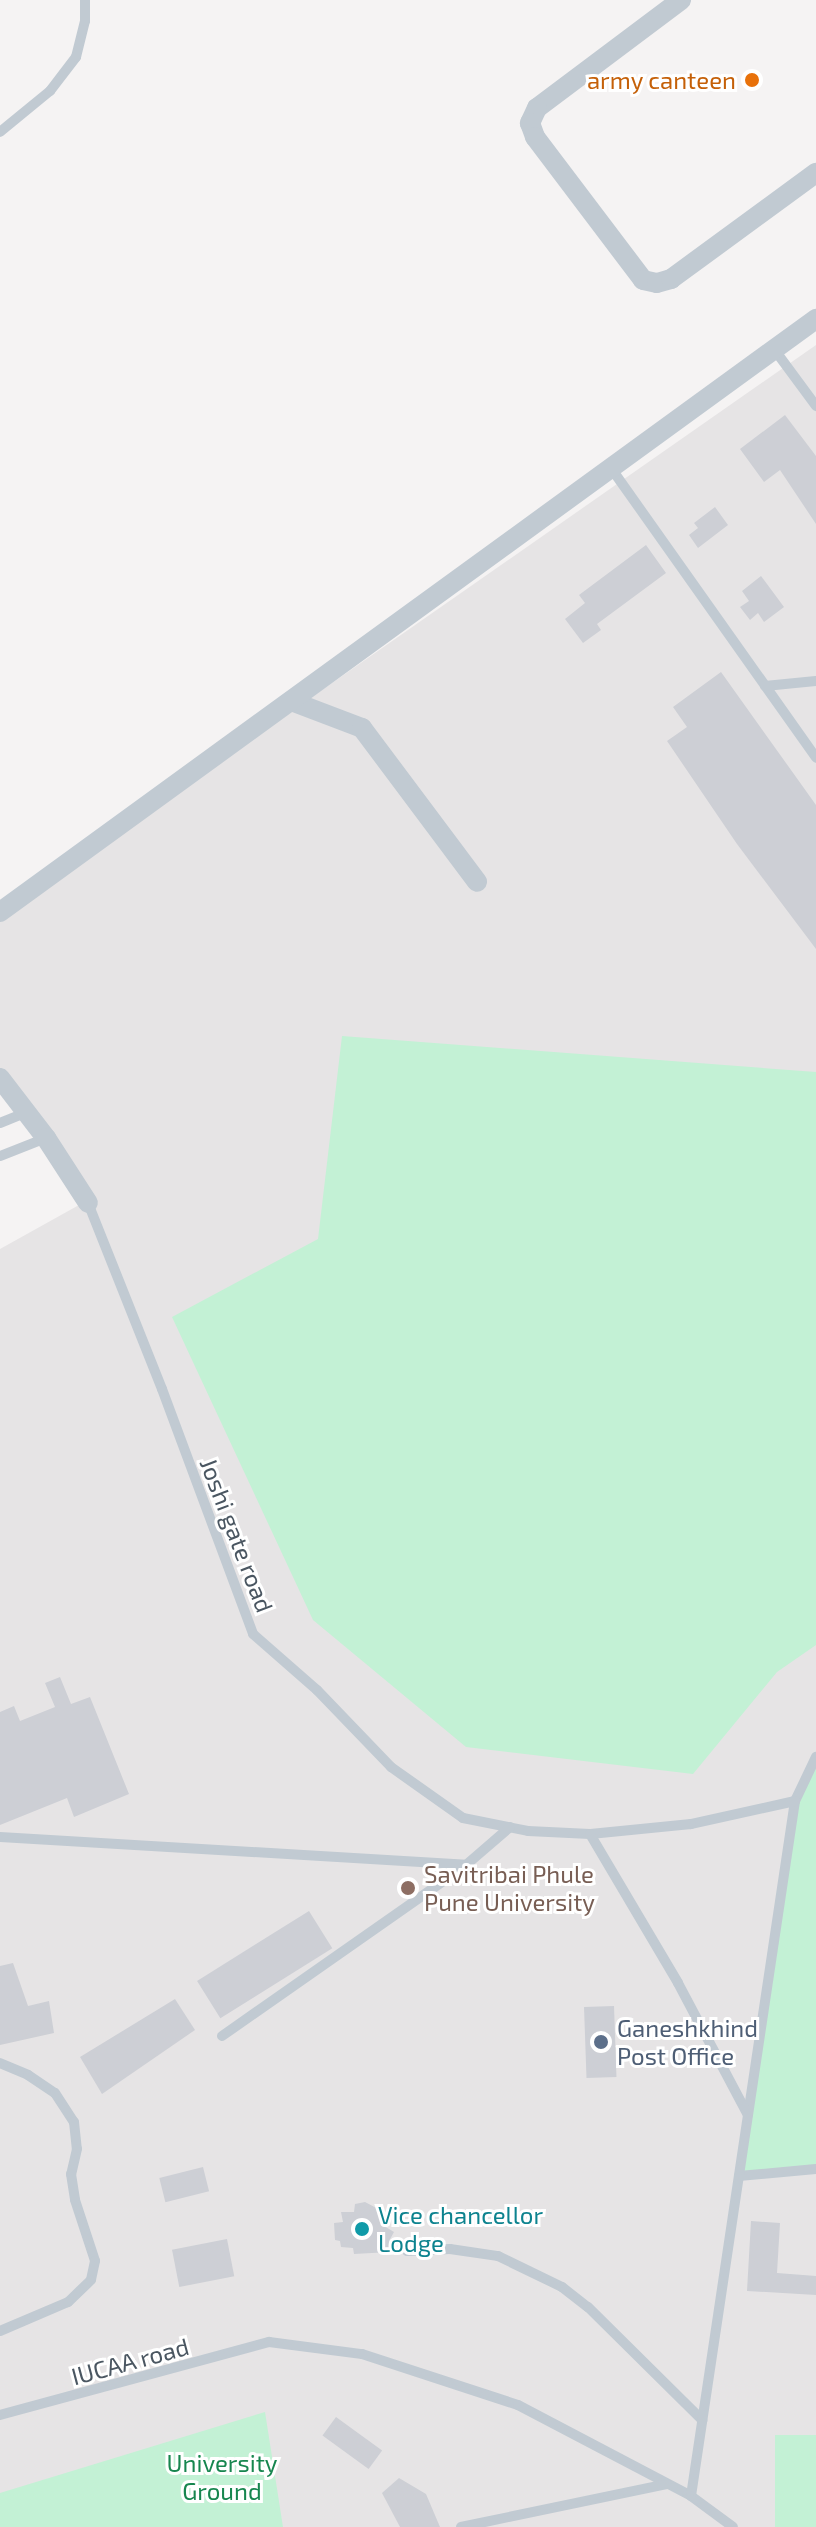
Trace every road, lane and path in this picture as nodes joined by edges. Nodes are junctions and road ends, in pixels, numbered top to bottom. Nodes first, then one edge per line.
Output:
1 (85, 0) edge
2 (681, 0) edge
3 (0, 132) edge
4 (816, 173) edge
5 (816, 319) edge
6 (774, 349) junction
7 (816, 406) edge
8 (611, 468) junction
9 (816, 681) edge
10 (765, 686) junction
11 (291, 701) junction
12 (816, 758) edge
13 (477, 882) dead end
14 (0, 912) edge
15 (0, 1078) edge
16 (27, 1112) junction
17 (0, 1123) edge
18 (46, 1138) junction
19 (0, 1156) edge
20 (88, 1203) joint
21 (816, 1757) edge
22 (795, 1801) junction
23 (510, 1827) junction
24 (590, 1834) junction
25 (0, 1837) edge
26 (466, 1865) junction
27 (222, 2036) dead end
28 (0, 2063) edge
29 (748, 2115) junction
30 (816, 2169) edge
31 (739, 2176) junction
32 (407, 2251) dead end
33 (0, 2331) edge
34 (1, 2411) edge
35 (702, 2420) junction
36 (667, 2484) junction
37 (691, 2496) junction
38 (461, 2527) edge
39 (733, 2527) edge

1 - 3 lane
2 - 4 street
5 - 6 street
6 - 7 lane
6 - 8 street
8 - 10 lane
8 - 11 street
9 - 10 lane
10 - 12 lane
11 - 13 street
11 - 14 street
15 - 16 street
16 - 17 lane
16 - 18 street
18 - 19 lane
18 - 20 street
20 - 23 lane, Joshi gate road
21 - 22 lane
22 - 24 lane, Joshi gate road
22 - 29 lane
23 - 24 lane, Joshi gate road
23 - 26 lane
24 - 29 lane
25 - 26 lane
26 - 27 lane
28 - 33 lane
29 - 31 lane
30 - 31 lane
31 - 35 lane
32 - 35 lane
34 - 36 lane, IUCAA road
35 - 37 lane
36 - 37 lane
36 - 38 lane
37 - 39 lane

